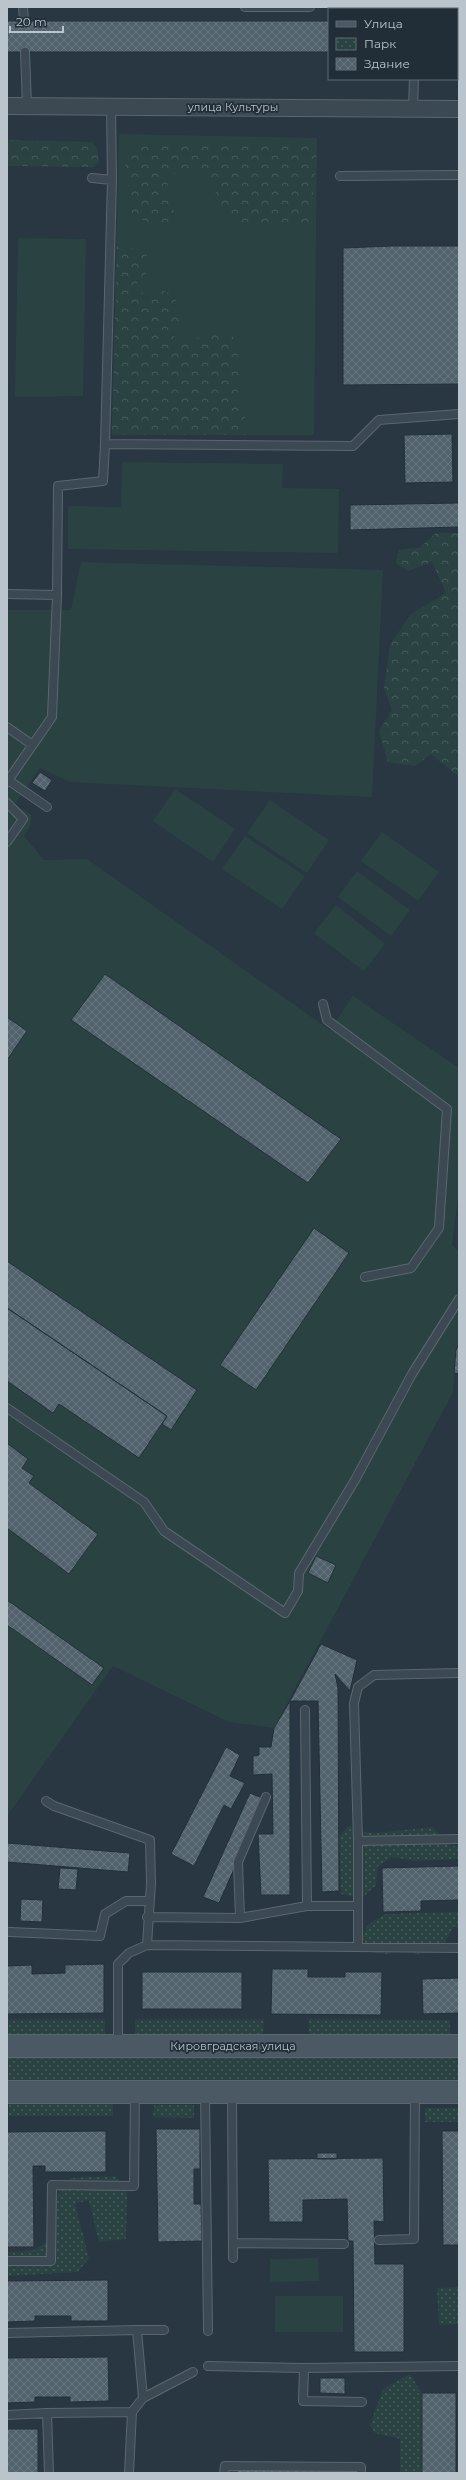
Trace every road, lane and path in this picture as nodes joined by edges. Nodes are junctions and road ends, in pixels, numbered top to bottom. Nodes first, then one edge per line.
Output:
1 (23, 7) edge
2 (245, 7) edge
3 (310, 7) edge
4 (24, 20) dead end
5 (25, 52) dead end
6 (414, 80) edge
7 (7, 106) edge
8 (27, 106) junction
9 (111, 106) junction
10 (413, 108) junction
11 (459, 110) edge
12 (459, 175) edge
13 (340, 176) dead end
14 (92, 178) dead end
15 (112, 180) junction
16 (459, 415) edge
17 (105, 444) junction
18 (7, 594) edge
19 (57, 595) junction
20 (7, 727) edge
21 (31, 744) junction
22 (8, 781) edge
23 (7, 804) edge
24 (47, 807) dead end
25 (7, 842) edge
26 (323, 1004) dead end
27 (365, 1277) dead end
28 (459, 1299) edge
29 (7, 1408) edge
30 (459, 1673) edge
31 (305, 1710) dead end
32 (266, 1797) dead end
33 (46, 1801) dead end
34 (459, 1839) edge
35 (358, 1841) junction
36 (150, 1901) junction
37 (307, 1906) junction
38 (358, 1906) junction
39 (147, 1917) junction
40 (240, 1918) junction
41 (10, 1932) dead end
42 (147, 1945) junction
43 (358, 1947) junction
44 (459, 1948) edge
45 (118, 2044) junction
46 (7, 2046) edge
47 (459, 2046) edge
48 (7, 2092) edge
49 (136, 2092) junction
50 (205, 2092) junction
51 (232, 2092) junction
52 (415, 2092) junction
53 (459, 2092) edge
54 (379, 2240) dead end
55 (234, 2243) junction
56 (344, 2244) dead end
57 (233, 2258) dead end
58 (7, 2261) edge
59 (137, 2330) junction
60 (164, 2330) dead end
61 (208, 2331) dead end
62 (7, 2333) edge
63 (208, 2366) dead end
64 (459, 2366) edge
65 (304, 2368) junction
66 (193, 2372) dead end
67 (143, 2398) junction
68 (362, 2402) dead end
69 (132, 2412) junction
70 (48, 2414) junction
71 (7, 2415) edge
72 (49, 2473) edge
73 (129, 2473) edge
74 (224, 2473) edge
75 (361, 2473) edge

1 - 4 lane
2 - 3 lane
5 - 8 lane
6 - 10 lane
7 - 8 street, улица Культуры
8 - 9 street, улица Культуры
9 - 10 street, улица Культуры
9 - 15 lane
10 - 11 street, улица Культуры
12 - 13 lane
14 - 15 lane
15 - 17 lane
16 - 17 lane
17 - 19 lane
18 - 19 lane
19 - 21 lane
20 - 21 lane
21 - 22 lane
22 - 24 lane
23 - 25 lane
26 - 27 lane
28 - 29 lane
30 - 35 lane
31 - 37 lane
32 - 40 lane
33 - 36 lane
34 - 35 lane
35 - 38 lane
36 - 39 lane
36 - 41 lane
37 - 38 lane
37 - 40 lane
38 - 43 lane
39 - 40 lane
39 - 42 lane
42 - 43 lane
42 - 45 lane
43 - 44 lane
45 - 46 main road, Кировградская улица
45 - 47 main road, Кировградская улица
48 - 49 main road
49 - 50 main road
49 - 58 lane
50 - 51 main road
50 - 61 lane
51 - 52 main road
51 - 55 lane
52 - 53 main road
52 - 54 lane
55 - 56 lane
55 - 57 lane
59 - 60 lane
59 - 62 lane
59 - 67 lane
63 - 65 lane
64 - 65 lane
65 - 68 lane
66 - 67 lane
67 - 69 lane
69 - 70 lane
69 - 73 lane
70 - 71 lane
70 - 72 lane
74 - 75 lane

